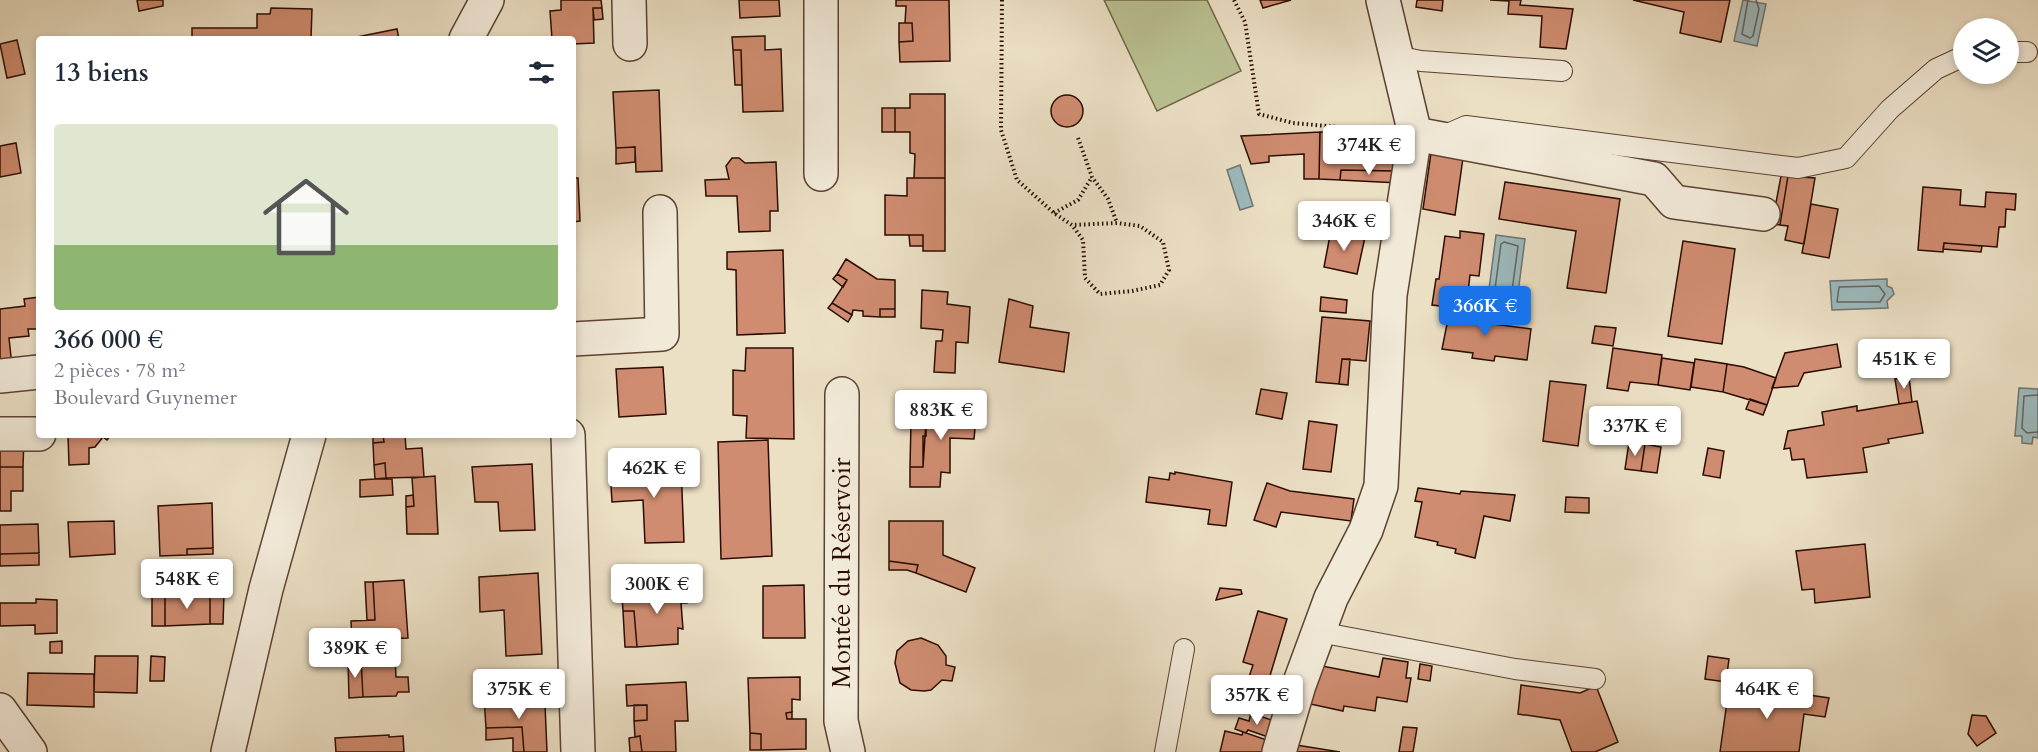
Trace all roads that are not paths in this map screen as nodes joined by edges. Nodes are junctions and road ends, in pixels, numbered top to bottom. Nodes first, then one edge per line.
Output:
1 (487, 0) edge
2 (629, 0) edge
3 (821, 0) edge
4 (1383, 0) edge
5 (468, 36) edge
6 (630, 44) dead end
7 (1396, 56) junction
8 (1953, 62) edge
9 (1562, 71) dead end
10 (1427, 136) junction
11 (821, 174) dead end
12 (660, 212) dead end
13 (1763, 214) dead end
14 (576, 339) edge
15 (36, 372) edge
16 (0, 376) edge
17 (842, 394) dead end
18 (0, 434) edge
19 (36, 434) edge
20 (308, 438) edge
21 (568, 438) edge
22 (1319, 632) junction
23 (1184, 649) dead end
24 (1595, 679) dead end
25 (0, 710) edge
26 (30, 752) edge
27 (228, 752) edge
28 (578, 752) edge
29 (848, 752) edge
30 (1165, 752) edge
31 (1279, 752) edge

1 - 5 street
2 - 6 street
3 - 11 street
4 - 7 street
7 - 9 lane
7 - 10 street
8 - 10 lane
10 - 13 street
10 - 22 street
12 - 14 street
15 - 16 street
17 - 29 street, Montée du Réservoir
18 - 19 street
20 - 27 street
21 - 28 street
22 - 24 lane
22 - 31 street
23 - 30 lane
25 - 26 street

